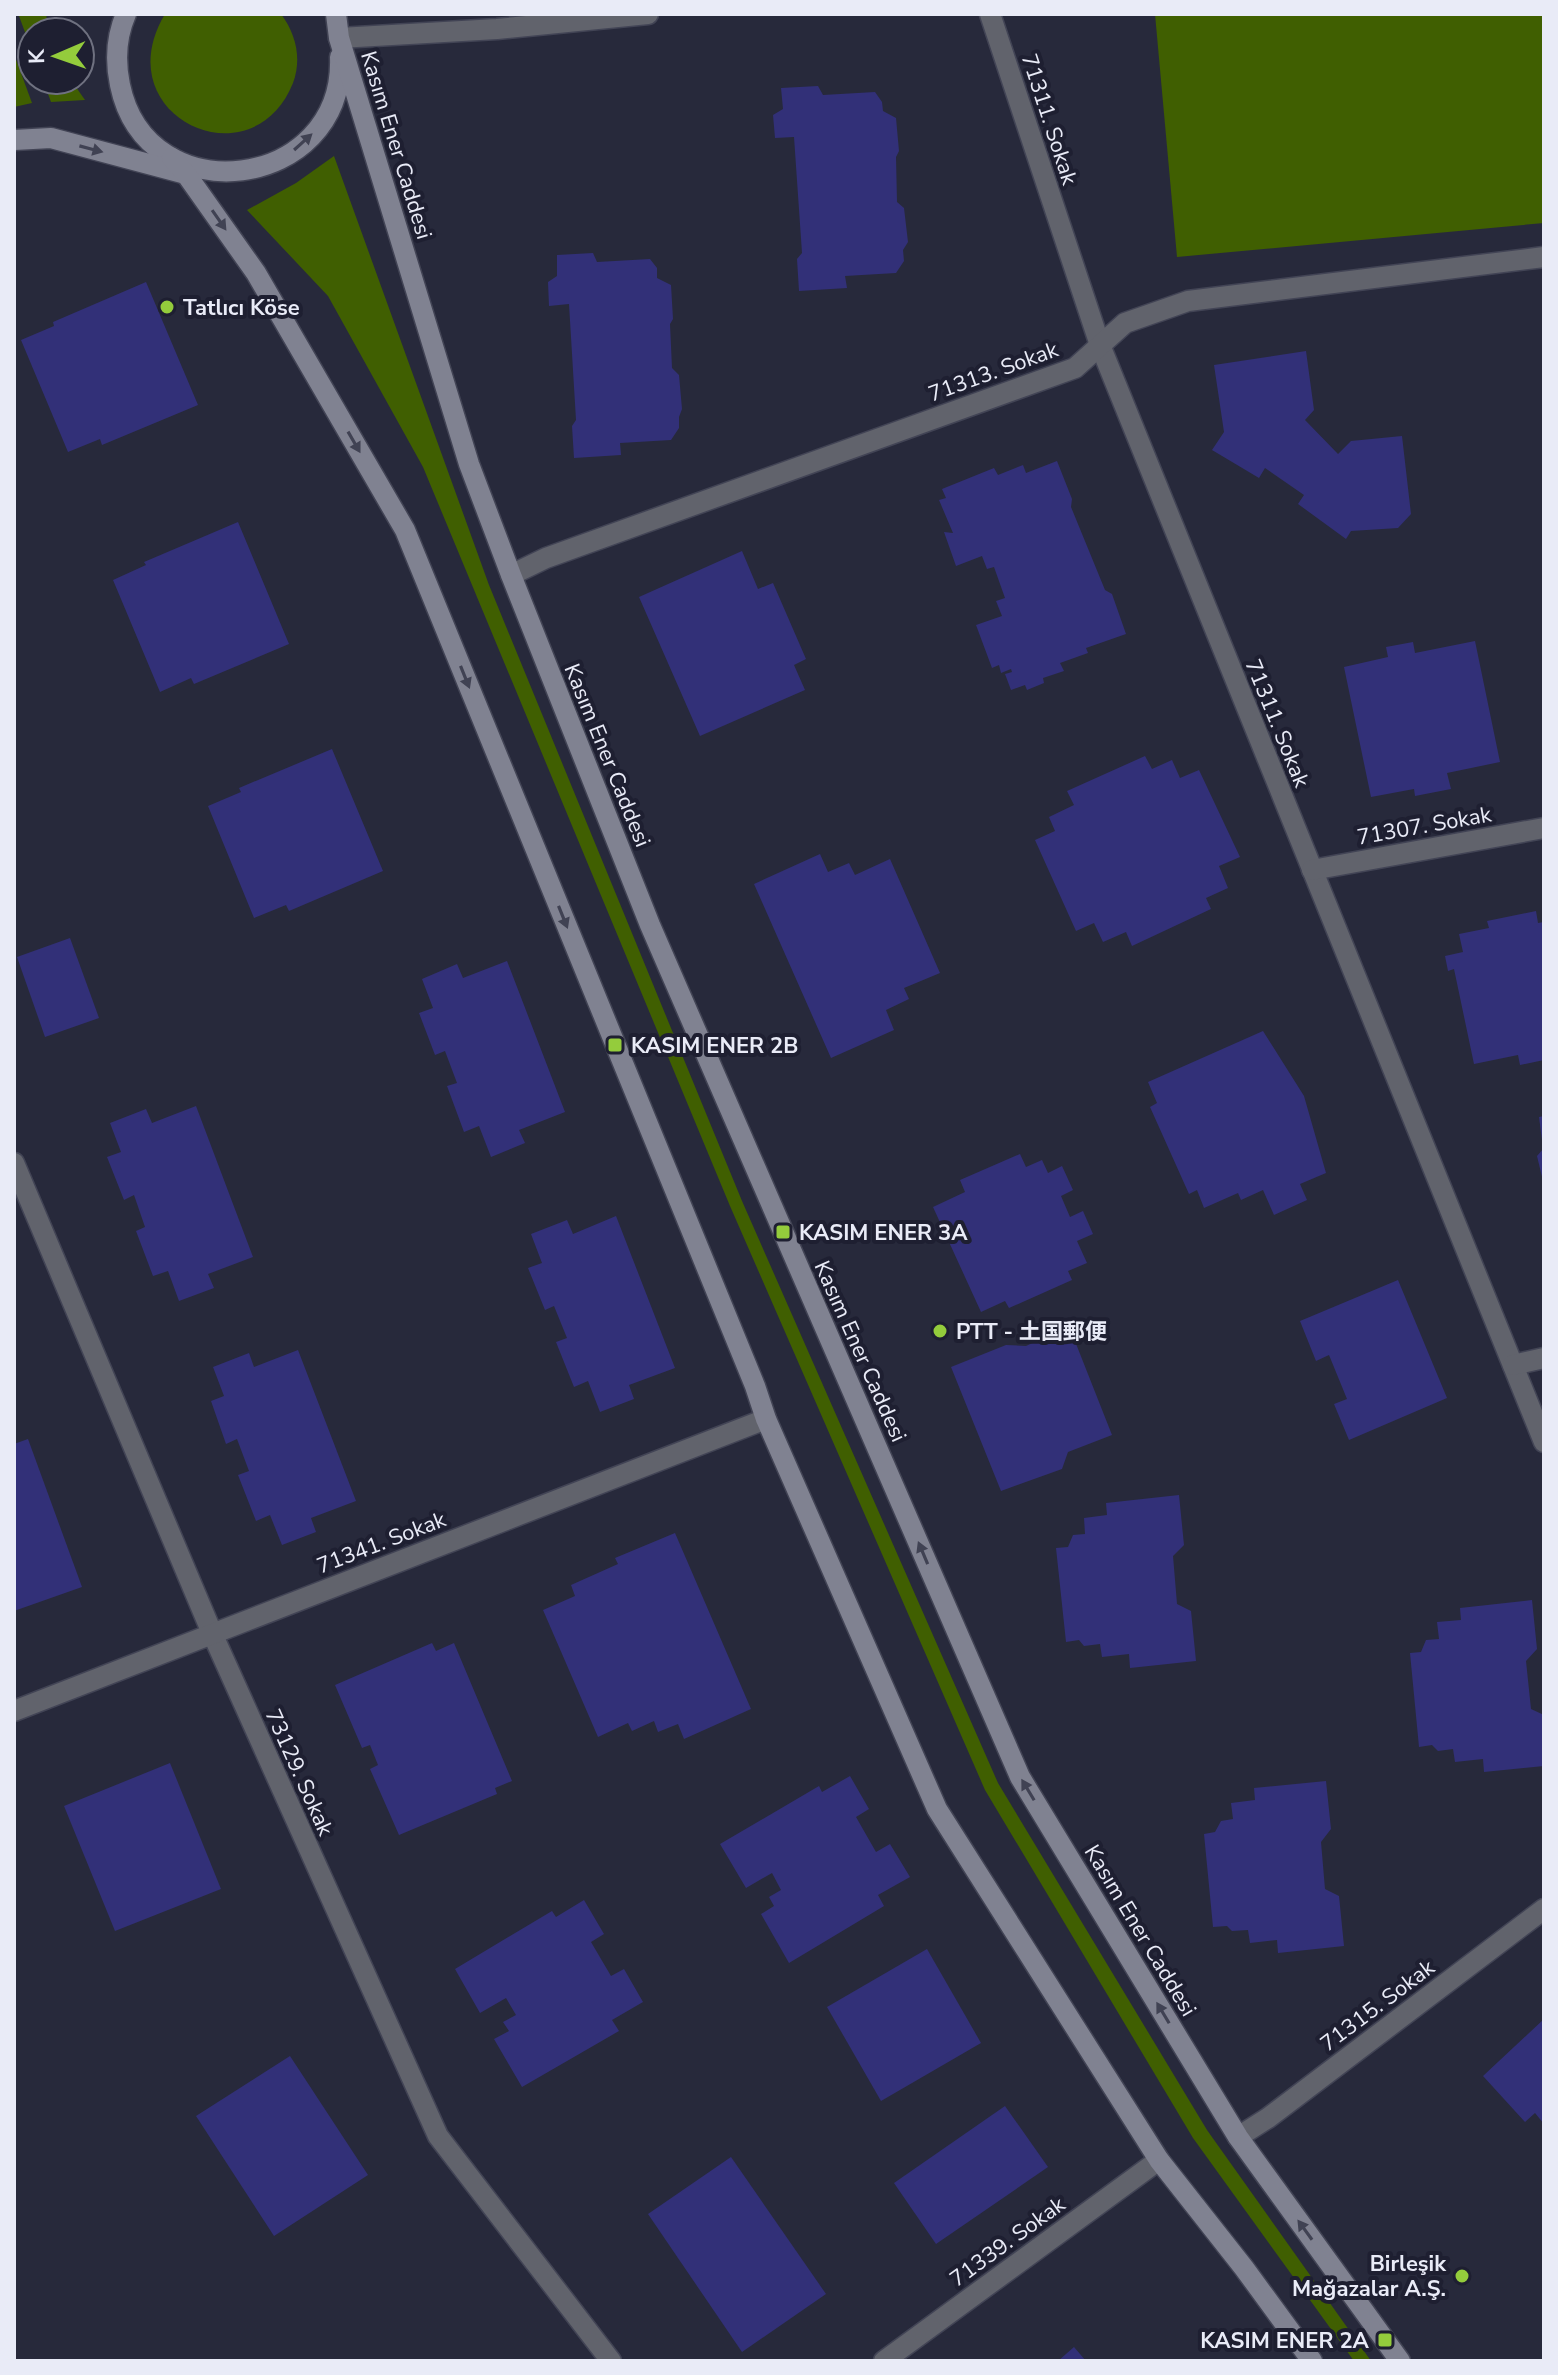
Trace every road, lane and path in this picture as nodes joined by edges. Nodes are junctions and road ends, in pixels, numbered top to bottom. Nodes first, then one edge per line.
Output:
1 (126, 14) edge
2 (334, 14) edge
3 (648, 14) edge
4 (990, 14) edge
5 (339, 38) junction
6 (14, 140) edge
7 (196, 172) junction
8 (1544, 257) edge
9 (1100, 345) junction
10 (511, 575) junction
11 (1544, 828) edge
12 (1312, 870) junction
13 (14, 1163) edge
14 (1544, 1358) edge
15 (1513, 1365) junction
16 (766, 1419) junction
17 (1544, 1442) edge
18 (212, 1633) junction
19 (14, 1711) edge
20 (1544, 1909) edge
21 (1238, 2137) junction
22 (1159, 2160) junction
23 (611, 2361) edge
24 (884, 2361) edge
25 (1312, 2361) edge
26 (1400, 2361) edge

1 - 7 main road
2 - 5 main road, Kasım Ener Caddesi
3 - 5 street
4 - 9 street, 71311. Sokak
7 -> 5 main road
5 - 10 main road, Kasım Ener Caddesi
6 -> 7 main road
7 -> 16 main road
8 - 9 street, 71313. Sokak
9 - 10 street, 71313. Sokak
9 - 12 street, 71311. Sokak
21 -> 10 main road, Kasım Ener Caddesi
11 - 12 street, 71307. Sokak
12 - 15 street, 71311. Sokak
13 - 18 street, 73129. Sokak
14 - 15 street
15 - 17 street, 71311. Sokak
16 - 18 street, 71341. Sokak
16 - 22 main road
18 - 19 street, 71341. Sokak
18 - 23 street, 73129. Sokak
20 - 21 street, 71315. Sokak
26 -> 21 main road, Kasım Ener Caddesi
22 - 24 street, 71339. Sokak
22 - 25 main road

